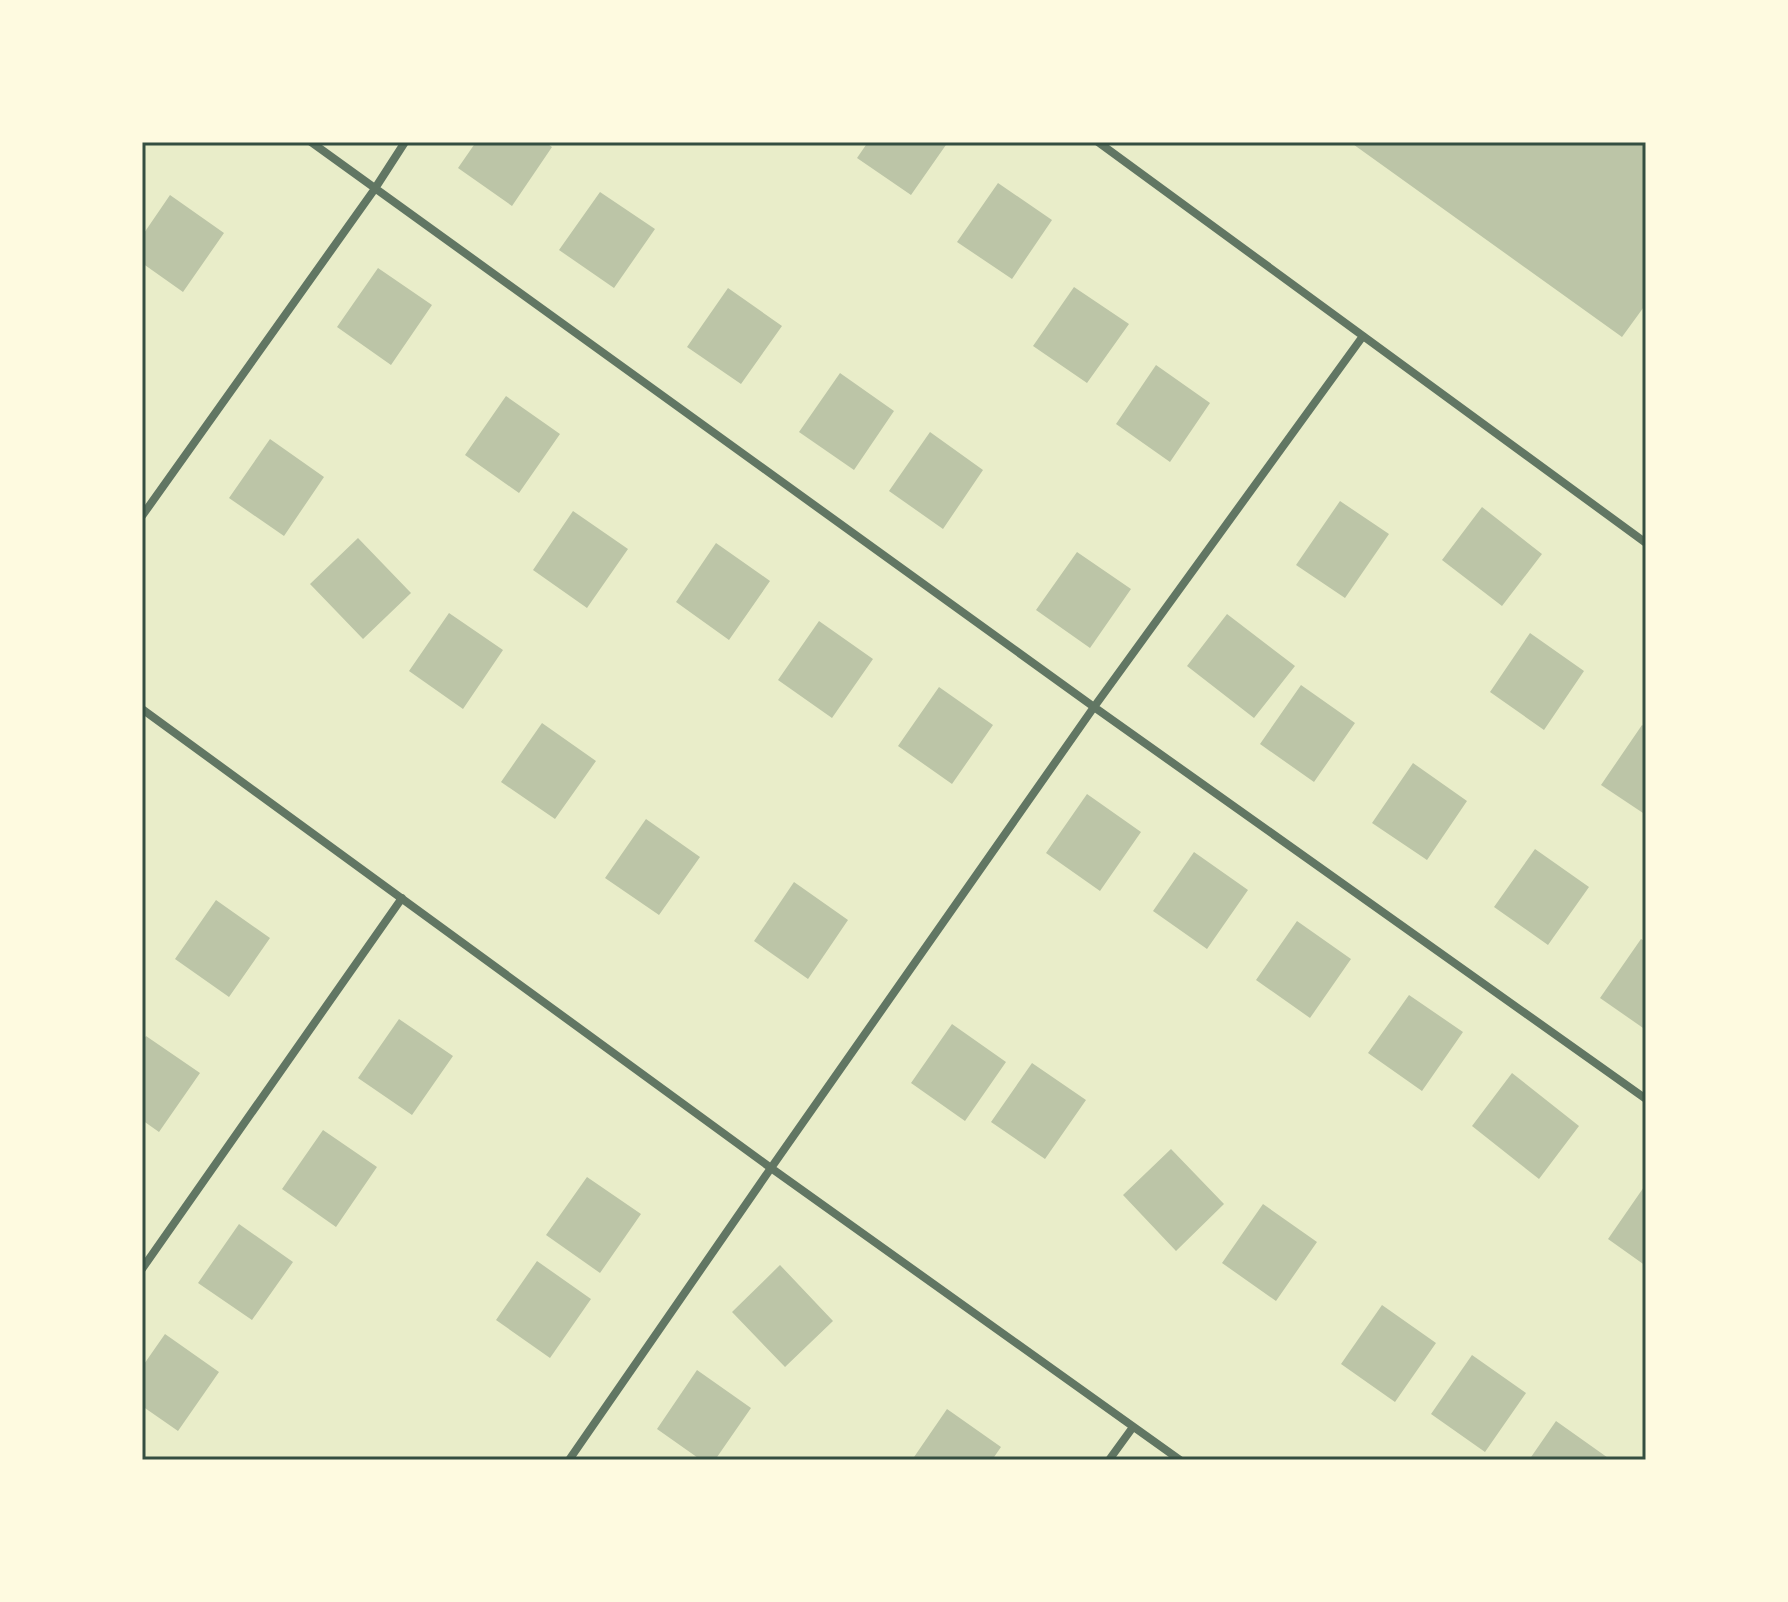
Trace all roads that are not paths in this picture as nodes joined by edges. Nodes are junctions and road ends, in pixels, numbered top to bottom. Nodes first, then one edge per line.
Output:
1 (311, 142) edge
2 (405, 142) edge
3 (1098, 142) edge
4 (374, 190) junction
5 (1363, 336) junction
6 (142, 516) edge
7 (1646, 543) edge
8 (1094, 707) junction
9 (142, 709) edge
10 (402, 898) junction
11 (1646, 1099) edge
12 (771, 1168) junction
13 (142, 1269) edge
14 (1133, 1427) junction
15 (569, 1460) edge
16 (1109, 1460) edge
17 (1180, 1460) edge

1 - 4 street
2 - 4 street
3 - 5 street
4 - 6 street
4 - 8 street
5 - 7 street
5 - 8 street
8 - 11 street
8 - 12 street
9 - 10 street
10 - 12 street
10 - 13 street
12 - 14 street
12 - 15 street
14 - 16 street
14 - 17 street

